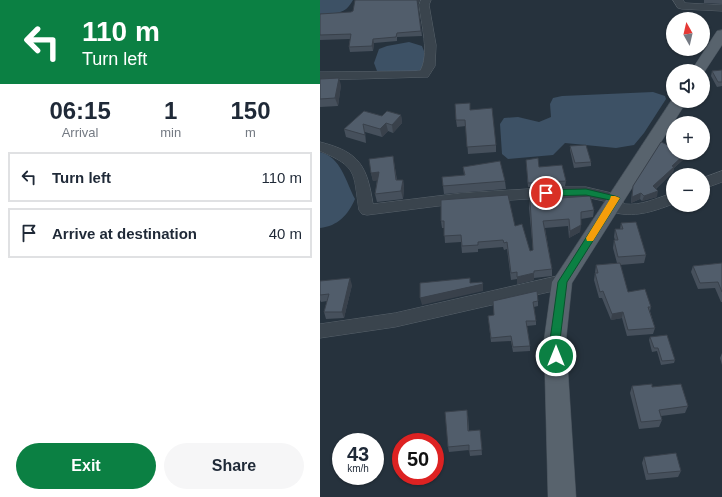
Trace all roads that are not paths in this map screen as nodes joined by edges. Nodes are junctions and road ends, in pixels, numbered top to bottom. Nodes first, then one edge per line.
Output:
1 (426, 0) edge
2 (678, 0) edge
3 (722, 8) edge
4 (722, 34) edge
5 (703, 64) edge
6 (320, 76) edge
7 (674, 108) edge
8 (320, 146) edge
9 (722, 176) edge
10 (710, 181) edge
11 (615, 198) junction
12 (666, 201) edge
13 (562, 282) junction
14 (320, 331) edge
15 (562, 497) edge

1 - 6 street
2 - 3 street
4 - 5 main road
7 - 11 main road
8 - 11 street
9 - 10 street
11 - 12 street
11 - 13 main road
13 - 14 street
13 - 15 main road

